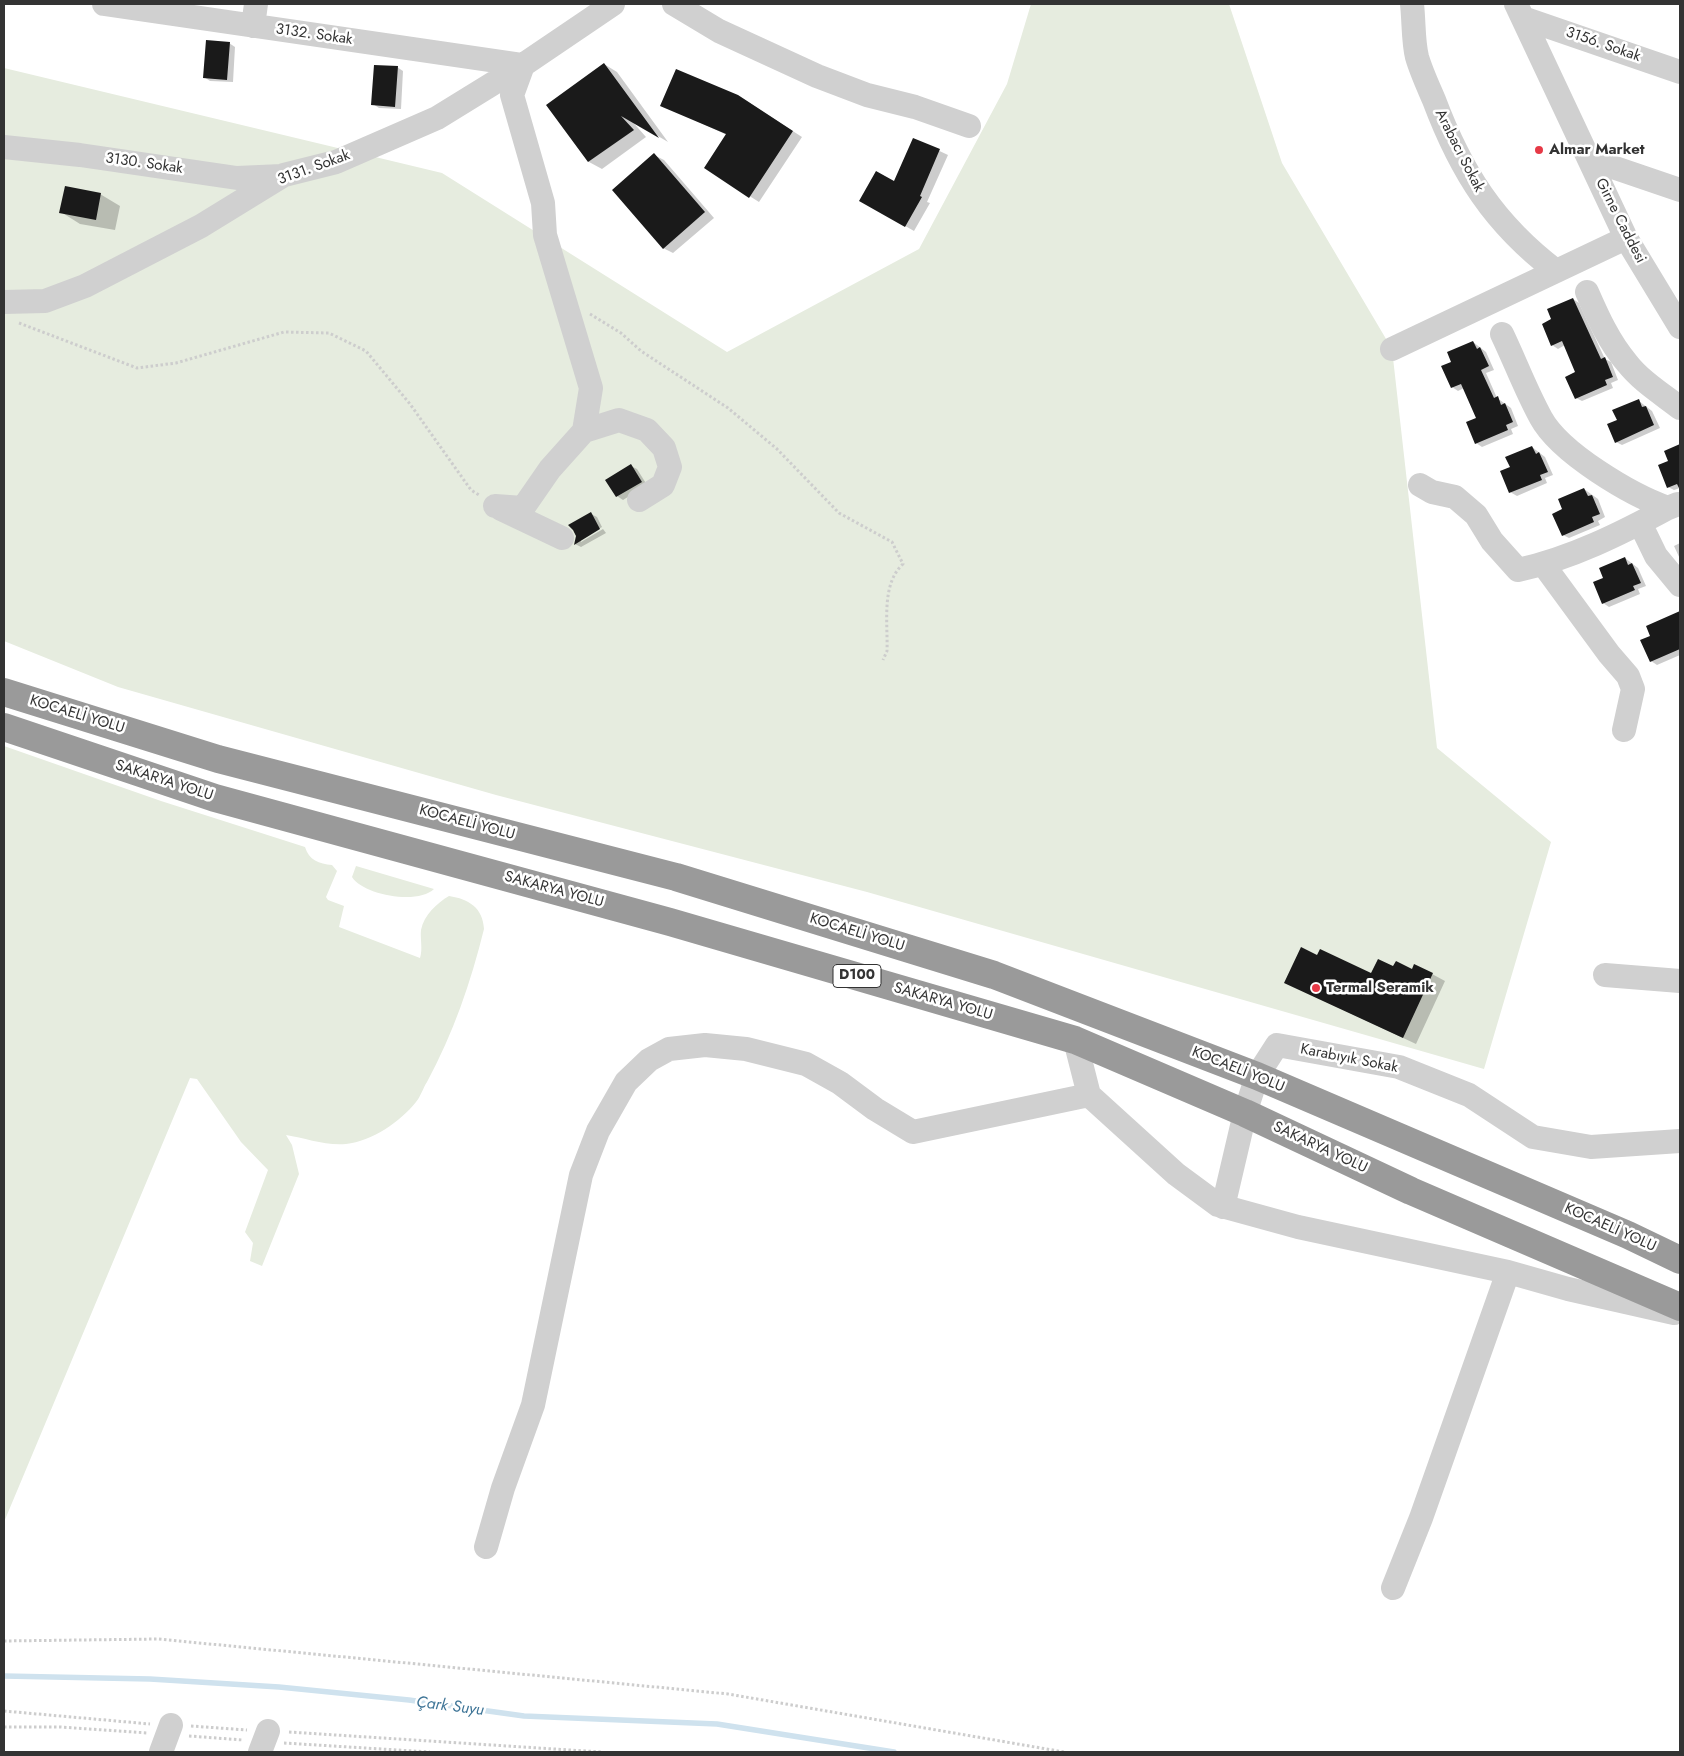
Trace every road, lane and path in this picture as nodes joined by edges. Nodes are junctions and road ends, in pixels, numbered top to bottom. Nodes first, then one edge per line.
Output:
1 (104, 4) edge
2 (614, 4) edge
3 (674, 4) edge
4 (1412, 4) edge
5 (1521, 12) edge
6 (255, 15) edge
7 (523, 65) junction
8 (1680, 72) edge
9 (969, 126) dead end
10 (4, 148) edge
11 (1589, 159) junction
12 (284, 176) junction
13 (1680, 190) edge
14 (1626, 238) junction
15 (1556, 271) junction
16 (1587, 292) dead end
17 (564, 302) junction
18 (8, 311) edge
19 (1680, 327) edge
20 (1502, 334) dead end
21 (1392, 349) dead end
22 (1680, 408) edge
23 (584, 432) junction
24 (1420, 485) dead end
25 (639, 500) dead end
26 (495, 506) junction
27 (1674, 506) edge
28 (1640, 523) junction
29 (562, 538) dead end
30 (1544, 564) junction
31 (1680, 585) edge
32 (883, 660) dead end
33 (4, 692) edge
34 (4, 727) edge
35 (1624, 730) dead end
36 (1605, 975) dead end
37 (1680, 982) edge
38 (1075, 1040) junction
39 (1257, 1076) junction
40 (1089, 1095) junction
41 (1245, 1113) junction
42 (1680, 1141) edge
43 (1223, 1207) junction
44 (1680, 1260) edge
45 (1508, 1272) junction
46 (1680, 1307) edge
47 (1680, 1314) edge
48 (486, 1547) dead end
49 (1393, 1588) dead end
50 (4, 1641) edge
51 (4, 1711) edge
52 (4, 1727) edge
53 (166, 1737) edge
54 (264, 1741) edge
55 (430, 1752) edge
56 (601, 1752) edge
57 (1064, 1752) edge

1 - 6 street, 3132. Sokak
2 - 7 street, 3131. Sokak
3 - 9 street
4 - 15 street, Arabacı Sokak
5 - 8 street, 3156. Sokak
5 - 11 street, Girne Caddesi
6 - 7 street, 3132. Sokak
7 - 12 street, 3131. Sokak
7 - 17 street
10 - 12 street, 3130. Sokak
11 - 13 street
11 - 14 street, Girne Caddesi
12 - 18 street, 3131. Sokak
14 - 15 street
14 - 19 street, Girne Caddesi
15 - 21 street
16 - 22 street
17 - 23 street
17 - 32 path
18 - 26 path
20 - 27 street
23 - 25 street
23 - 26 street
24 - 30 street
26 - 29 street
27 - 28 street
28 - 30 street
28 - 31 street
30 - 35 street
33 - 39 highway, KOCAELİ YOLU
34 - 38 highway, SAKARYA YOLU / D100
36 - 37 street
38 - 40 street
38 - 41 highway, SAKARYA YOLU / D100
39 - 41 street
39 - 42 street, Karabıyık Sokak
39 - 44 highway, KOCAELİ YOLU
40 - 43 street
40 - 48 street
41 - 43 street
41 - 46 highway, SAKARYA YOLU / D100
43 - 45 street
45 - 47 street
45 - 49 street
50 - 57 path
51 - 53 path
52 - 53 path
53 - 54 path
53 - 54 path
54 - 55 path
54 - 56 path

